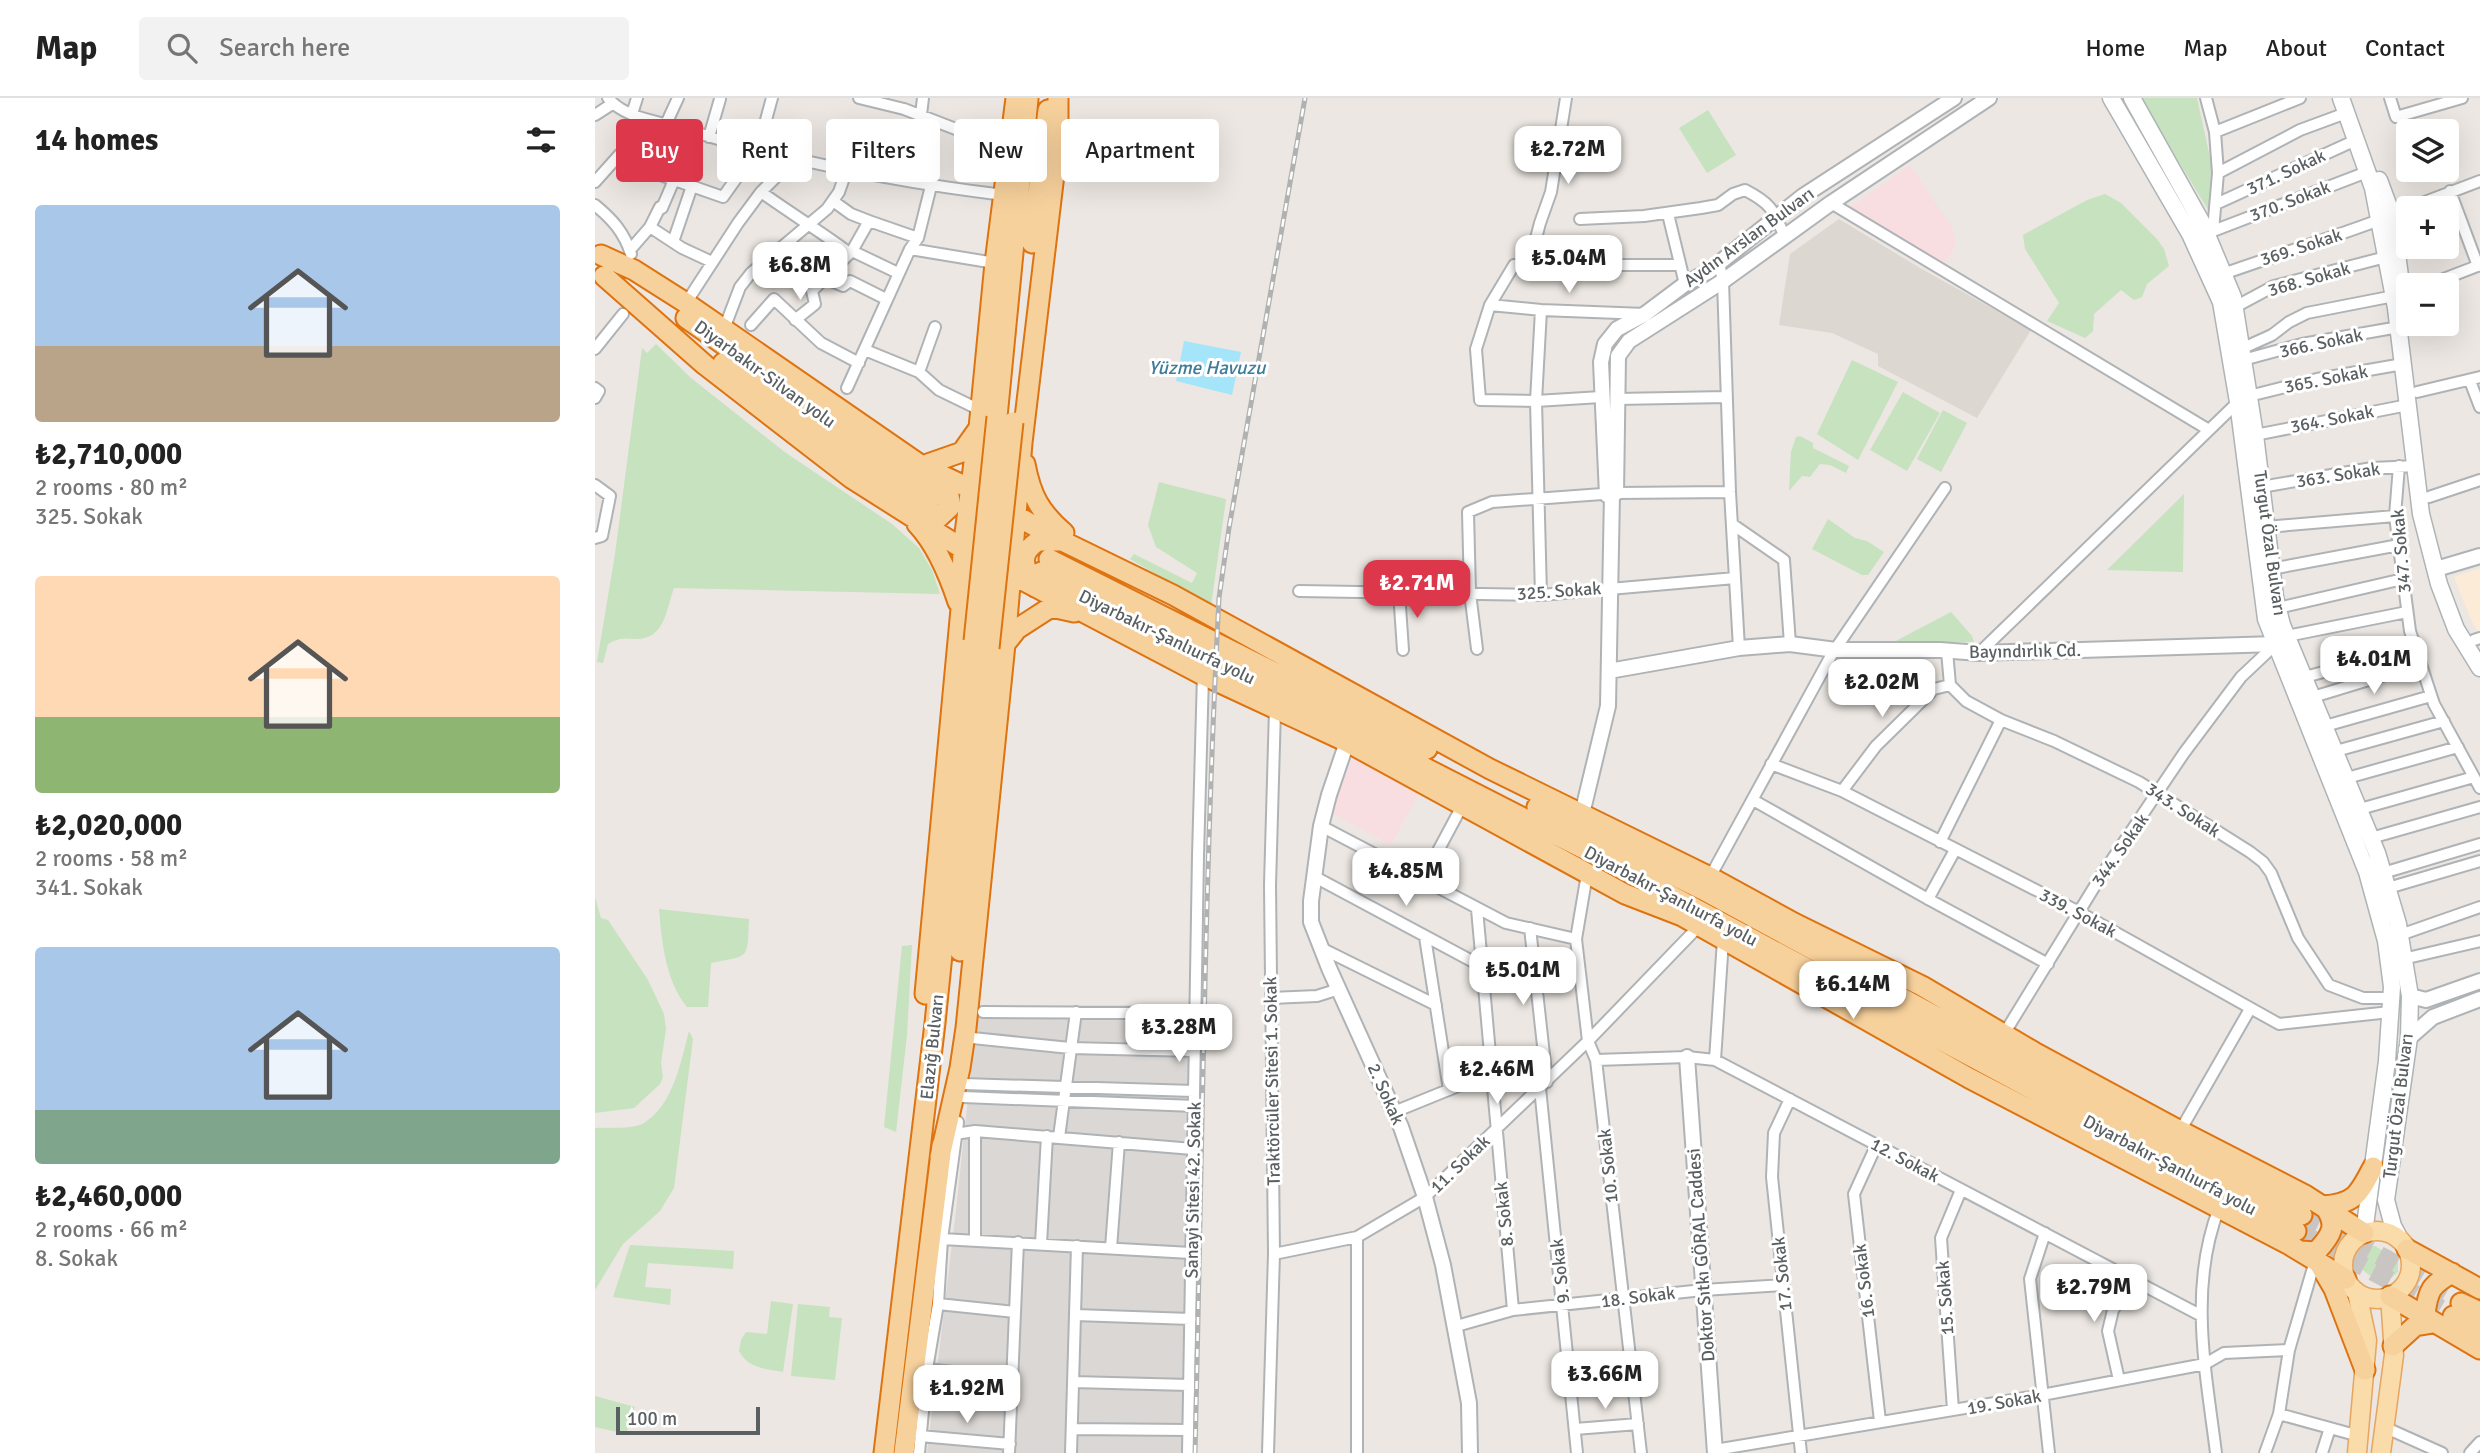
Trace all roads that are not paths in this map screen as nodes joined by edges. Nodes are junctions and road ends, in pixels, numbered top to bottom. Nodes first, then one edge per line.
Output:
1 (637, 98) edge
2 (678, 98) edge
3 (772, 98) edge
4 (859, 98) edge
5 (922, 98) edge
6 (1016, 98) edge
7 (1028, 98) edge
8 (1049, 98) edge
9 (1058, 98) edge
10 (1566, 98) edge
11 (1955, 98) edge
12 (1989, 98) edge
13 (2111, 98) edge
14 (2132, 98) edge
15 (2300, 98) edge
16 (2390, 98) edge
17 (2462, 98) edge
18 (720, 99) edge
19 (2208, 99) edge
20 (873, 100) edge
21 (610, 101) edge
22 (2347, 103) edge
23 (632, 114) junction
24 (921, 115) junction
25 (595, 116) edge
26 (649, 119) edge
27 (668, 119) edge
28 (765, 119) edge
29 (1014, 119) edge
30 (954, 128) edge
31 (2215, 132) junction
32 (703, 135) edge
33 (709, 137) junction
34 (717, 139) edge
35 (2356, 140) junction
36 (616, 158) edge
37 (2367, 172) junction
38 (2218, 173) junction
39 (2480, 181) edge
40 (595, 182) edge
41 (673, 182) edge
42 (680, 182) edge
43 (733, 182) edge
44 (771, 182) edge
45 (842, 182) edge
46 (911, 182) edge
47 (1006, 182) edge
48 (692, 186) junction
49 (931, 186) junction
50 (2450, 191) junction
51 (761, 192) junction
52 (1004, 195) junction
53 (2438, 196) edge
54 (833, 201) junction
55 (1831, 203) junction
56 (2216, 204) junction
57 (595, 205) edge
58 (1668, 214) junction
59 (2396, 214) edge
60 (1776, 216) junction
61 (1580, 219) dead end
62 (2385, 219) junction
63 (869, 221) junction
64 (811, 224) junction
65 (650, 227) junction
66 (2211, 235) junction
67 (1784, 237) junction
68 (918, 238) junction
69 (673, 242) junction
70 (910, 248) junction
71 (630, 250) junction
72 (850, 252) junction
73 (2386, 257) junction
74 (712, 262) junction
75 (599, 263) edge
76 (995, 263) junction
77 (1719, 263) junction
78 (1529, 265) junction
79 (1679, 265) junction
80 (2479, 266) edge
81 (634, 271) junction
82 (2397, 273) edge
83 (2459, 273) edge
84 (898, 274) junction
85 (2223, 274) junction
86 (825, 278) junction
87 (1723, 281) junction
88 (2396, 281) edge
89 (1685, 284) junction
90 (2396, 296) edge
91 (886, 299) junction
92 (686, 303) junction
93 (1490, 305) junction
94 (2235, 307) junction
95 (1541, 310) junction
96 (623, 314) dead end
97 (1645, 314) junction
98 (795, 320) junction
99 (751, 325) dead end
100 (936, 327) dead end
101 (724, 328) junction
102 (2396, 328) edge
103 (2400, 336) edge
104 (2406, 336) edge
105 (595, 349) edge
106 (865, 350) junction
107 (2242, 355) junction
108 (859, 363) junction
109 (2403, 364) junction
110 (919, 372) junction
111 (2475, 379) edge
112 (595, 388) edge
113 (847, 388) dead end
114 (1601, 397) junction
115 (1727, 397) junction
116 (595, 398) edge
117 (2413, 398) junction
118 (1616, 399) junction
119 (2244, 399) junction
120 (1536, 401) junction
121 (2480, 407) edge
122 (992, 419) junction
123 (2209, 430) junction
124 (2255, 435) junction
125 (1022, 443) junction
126 (922, 466) junction
127 (2407, 466) junction
128 (2480, 480) edge
129 (2262, 487) junction
130 (1945, 488) dead end
131 (597, 489) edge
132 (971, 489) junction
133 (1730, 492) junction
134 (1612, 494) junction
135 (2429, 497) junction
136 (1537, 499) junction
137 (933, 500) dead end
138 (903, 509) junction
139 (1016, 515) junction
140 (2395, 516) junction
141 (1732, 524) junction
142 (2266, 527) junction
143 (595, 538) edge
144 (1073, 545) junction
145 (2399, 545) junction
146 (963, 549) junction
147 (2480, 556) edge
148 (2443, 567) junction
149 (2271, 569) junction
150 (1042, 573) junction
151 (1011, 575) junction
152 (1735, 578) junction
153 (2403, 579) junction
154 (1612, 587) junction
155 (1299, 592) dead end
156 (1399, 592) junction
157 (1470, 593) junction
158 (1541, 595) junction
159 (2278, 608) junction
160 (961, 609) junction
161 (2407, 612) junction
162 (1094, 617) junction
163 (2282, 640) junction
164 (2478, 642) edge
165 (989, 644) junction
166 (1790, 644) junction
167 (2415, 647) junction
168 (1739, 648) junction
169 (1477, 649) dead end
170 (1403, 650) dead end
171 (1836, 650) junction
172 (1947, 651) junction
173 (1979, 653) junction
174 (2421, 664) junction
175 (2480, 668) edge
176 (1609, 671) junction
177 (1203, 675) junction
178 (2305, 677) junction
179 (1950, 685) junction
180 (2431, 695) junction
181 (2313, 696) junction
182 (1275, 709) junction
183 (1358, 713) junction
184 (2001, 720) junction
185 (2444, 721) junction
186 (2325, 726) junction
187 (1426, 734) junction
188 (1347, 742) junction
189 (2458, 747) junction
190 (2336, 751) junction
191 (1771, 764) junction
192 (2474, 777) junction
193 (2347, 778) junction
194 (2480, 788) edge
195 (1842, 792) junction
196 (2158, 795) junction
197 (1753, 800) junction
198 (2480, 807) edge
199 (2360, 809) junction
200 (1470, 810) junction
201 (1580, 821) junction
202 (1535, 825) junction
203 (1321, 826) junction
204 (2371, 838) junction
205 (1940, 842) junction
206 (2480, 845) edge
207 (1955, 850) junction
208 (2480, 861) edge
209 (1315, 877) junction
210 (1710, 877) junction
211 (1423, 878) junction
212 (1585, 880) dead end
213 (2385, 880) junction
214 (1927, 899) junction
215 (2480, 907) edge
216 (1477, 909) junction
217 (2079, 912) junction
218 (1699, 926) junction
219 (1530, 928) junction
220 (2400, 935) junction
221 (1425, 937) junction
222 (1576, 939) junction
223 (1723, 940) junction
224 (2480, 941) edge
225 (1321, 948) junction
226 (1863, 957) junction
227 (2403, 959) junction
228 (2048, 964) junction
229 (1483, 967) junction
230 (2480, 981) edge
231 (1339, 989) junction
232 (2410, 996) junction
233 (1271, 998) junction
234 (2480, 999) edge
235 (1833, 1002) junction
236 (1436, 1005) junction
237 (2391, 1005) junction
238 (1877, 1006) junction
239 (2250, 1009) junction
240 (983, 1012) dead end
241 (1076, 1012) junction
242 (1195, 1013) junction
243 (2004, 1034) junction
244 (963, 1037) junction
245 (2409, 1038) junction
246 (1588, 1041) junction
247 (1986, 1045) junction
248 (1070, 1048) junction
249 (1195, 1051) junction
250 (1968, 1056) junction
251 (1687, 1057) junction
252 (1596, 1060) junction
253 (1714, 1060) junction
254 (1490, 1073) junction
255 (962, 1076) junction
256 (1543, 1085) junction
257 (1066, 1086) junction
258 (1449, 1090) junction
259 (1195, 1091) junction
260 (963, 1097) junction
261 (1790, 1099) junction
262 (1064, 1100) junction
263 (1195, 1106) junction
264 (2032, 1110) junction
265 (1394, 1112) junction
266 (1496, 1129) junction
267 (975, 1131) junction
268 (2180, 1131) junction
269 (955, 1134) junction
270 (1053, 1137) junction
271 (1119, 1142) junction
272 (1876, 1146) junction
273 (1193, 1149) junction
274 (940, 1157) junction
275 (919, 1159) junction
276 (2373, 1167) junction
277 (1961, 1190) junction
278 (1425, 1197) junction
279 (2323, 1206) junction
280 (2219, 1208) junction
281 (2045, 1233) junction
282 (2364, 1233) junction
283 (1356, 1237) junction
284 (942, 1239) junction
285 (975, 1240) junction
286 (1019, 1242) junction
287 (1041, 1244) junction
288 (2404, 1244) junction
289 (1077, 1246) junction
290 (1111, 1248) junction
291 (1191, 1253) junction
292 (1274, 1254) junction
293 (2312, 1259) junction
294 (2452, 1273) junction
295 (2133, 1279) junction
296 (1783, 1284) junction
297 (2351, 1286) junction
298 (2480, 1289) edge
299 (1703, 1290) junction
300 (2390, 1296) junction
301 (1623, 1299) junction
302 (938, 1304) junction
303 (1563, 1306) junction
304 (1513, 1310) junction
305 (1015, 1312) junction
306 (2480, 1312) edge
307 (1075, 1315) junction
308 (2200, 1315) junction
309 (1191, 1319) junction
310 (2433, 1323) junction
311 (1453, 1327) junction
312 (2480, 1331) edge
313 (2393, 1346) junction
314 (2480, 1349) edge
315 (2290, 1350) junction
316 (2205, 1364) junction
317 (927, 1369) junction
318 (2365, 1370) junction
319 (1013, 1379) junction
320 (2119, 1380) junction
321 (1073, 1382) junction
322 (1189, 1385) junction
323 (2042, 1395) junction
324 (1953, 1410) junction
325 (2279, 1414) junction
326 (1880, 1421) junction
327 (1638, 1424) junction
328 (2384, 1427) junction
329 (2330, 1428) junction
330 (1072, 1429) junction
331 (1575, 1429) junction
332 (1188, 1430) junction
333 (1798, 1434) junction
334 (920, 1436) junction
335 (2480, 1443) edge
336 (2358, 1445) edge
337 (1010, 1449) edge
338 (1715, 1451) edge
339 (884, 1453) edge
340 (904, 1453) edge
341 (919, 1453) edge
342 (1071, 1453) edge
343 (1188, 1453) edge
344 (1268, 1453) edge
345 (1357, 1453) edge
346 (1470, 1453) edge
347 (1577, 1453) edge
348 (1641, 1453) edge
349 (1801, 1453) edge
350 (2049, 1453) edge
351 (2216, 1453) edge
352 (2265, 1453) edge
353 (2322, 1453) edge
354 (2381, 1453) edge
355 (2442, 1453) edge
356 (2470, 1453) edge

1 - 23 street
2 - 27 street
3 - 28 street
4 - 20 street
5 - 24 street
6 - 29 highway
7 - 122 highway
8 - 122 highway
9 - 125 highway
10 - 78 street
11 - 60 street, Aydın Arslan Bulvarı
12 - 55 street, Aydın Arslan Bulvarı
13 - 119 main road, Turgut Özal Bulvarı
14 - 66 main road, Turgut Özal Bulvarı
15 - 31 street
16 - 17 street
18 - 33 street
19 - 31 street
20 - 24 street
21 - 23 street
21 - 25 street
22 - 35 main road
22 - 38 street
22 - 62 main road
23 - 26 street
24 - 30 street
31 - 38 street
32 - 33 street
33 - 34 street
35 - 37 main road
35 - 56 street, 371. Sokak
36 - 40 street
37 - 62 main road
37 - 66 street, 370. Sokak
38 - 56 street
39 - 50 street, 369. Sokak
41 - 65 street
42 - 48 street
43 - 48 street
44 - 51 street
45 - 54 street
46 - 49 street
47 - 52 highway
48 - 69 street
49 - 52 street
49 - 68 street
50 - 53 street, 369. Sokak
50 - 80 street
51 - 64 street
51 - 74 street
52 - 76 highway
54 - 63 street
54 - 64 street
55 - 67 street, Aydın Arslan Bulvarı
55 - 123 street
56 - 66 street
57 - 71 street
58 - 60 street
58 - 61 street
58 - 79 street
59 - 62 street, 369. Sokak
60 - 67 street
60 - 77 street, Aydın Arslan Bulvarı
62 - 73 main road
62 - 82 main road
62 - 85 street, 369. Sokak
63 - 68 street
63 - 72 street
64 - 72 street
64 - 101 street
65 - 69 street
65 - 71 street
66 - 85 main road, Turgut Özal Bulvarı
67 - 87 street, Aydın Arslan Bulvarı
68 - 70 street
69 - 74 street
70 - 76 street
70 - 84 street
71 - 81 street
72 - 84 street
72 - 86 street
73 - 88 main road
73 - 94 street, 368. Sokak
74 - 92 street
75 - 81 highway
75 - 137 highway, Diyarbakır-Silvan yolu
75 - 138 highway
76 - 122 highway
77 - 87 street
77 - 89 street, Aydın Arslan Bulvarı
78 - 79 street
78 - 93 street
79 - 89 street
80 - 83 street
81 - 92 highway
84 - 91 street
85 - 94 main road, Turgut Özal Bulvarı
86 - 91 street
86 - 98 street
87 - 115 street
87 - 118 street, Aydın Arslan Bulvarı
89 - 97 street, Aydın Arslan Bulvarı
90 - 107 street
91 - 106 street
92 - 101 highway
93 - 95 street
93 - 120 street
94 - 107 main road, Turgut Özal Bulvarı
95 - 97 street
95 - 120 street
96 - 105 street
97 - 114 street, Aydın Arslan Bulvarı
98 - 99 street
98 - 108 street
100 - 110 street
101 - 126 highway
102 - 107 street, 366. Sokak
103 - 109 main road
104 - 117 main road
106 - 108 street
106 - 110 street
107 - 119 main road, Turgut Özal Bulvarı
108 - 113 street
109 - 117 main road
109 - 119 street, 365. Sokak
110 - 122 street
111 - 117 street, 364. Sokak
111 - 121 street
112 - 116 street
114 - 120 street
114 - 134 street, Aydın Arslan Bulvarı
115 - 118 street
115 - 133 street
117 - 124 street, 364. Sokak
117 - 127 main road
117 - 135 main road
118 - 134 street, Aydın Arslan Bulvarı
119 - 123 street
119 - 124 main road, Turgut Özal Bulvarı
119 - 163 main road, Turgut Özal Bulvarı
120 - 136 street
122 - 126 highway
122 - 132 highway
122 - 165 highway, bridge
123 - 173 street
124 - 129 main road, Turgut Özal Bulvarı
125 - 139 highway
125 - 144 highway
126 - 132 highway
126 - 138 highway
127 - 129 street, 363. Sokak
127 - 140 street, 347. Sokak
127 - 175 main road
128 - 135 street
129 - 142 main road, Turgut Özal Bulvarı
130 - 171 street
131 - 143 street
132 - 139 highway
132 - 146 highway
133 - 134 street
133 - 141 street
134 - 136 street
134 - 154 street, Aydın Arslan Bulvarı
135 - 148 main road
136 - 157 street
136 - 158 street
138 - 146 highway
138 - 160 highway
139 - 144 highway
139 - 151 highway
140 - 142 street
140 - 145 street, 347. Sokak
141 - 152 street
141 - 166 street
142 - 149 main road, Turgut Özal Bulvarı
144 - 150 highway
144 - 187 highway
145 - 149 street
145 - 153 street, 347. Sokak
146 - 151 highway
146 - 160 highway
147 - 148 street
148 - 164 main road
149 - 159 main road, Turgut Özal Bulvarı
150 - 151 highway
150 - 162 highway
150 - 183 highway
150 - 202 highway, Diyarbakır-Şanlıurfa yolu
151 - 165 highway
152 - 154 street, 325. Sokak
152 - 168 street
153 - 159 street
153 - 161 street, 347. Sokak
154 - 158 street, 325. Sokak
154 - 176 street, Aydın Arslan Bulvarı
155 - 156 street, 325. Sokak
156 - 157 street, 325. Sokak
156 - 170 street
157 - 158 street, 325. Sokak
157 - 169 street
159 - 163 main road, Turgut Özal Bulvarı
160 - 275 highway
161 - 163 street
161 - 167 street, 347. Sokak
162 - 165 highway
162 - 177 highway
163 - 173 street, Bayındırlık Cd.
163 - 178 main road, Turgut Özal Bulvarı
163 - 196 street, 344. Sokak
163 - 237 main road, Turgut Özal Bulvarı
165 - 244 highway
165 - 274 highway, Elazığ Bulvarı
165 - 275 highway, Elazığ Bulvarı
166 - 168 street, Bayındırlık Cd.
166 - 171 street, Bayındırlık Cd.
167 - 174 street, 347. Sokak
167 - 178 street
168 - 176 street, Bayındırlık Cd.
171 - 172 street, Bayındırlık Cd.
171 - 191 street
172 - 173 street, Bayındırlık Cd.
172 - 179 street
174 - 180 street, 347. Sokak
174 - 181 street
176 - 201 street, Aydın Arslan Bulvarı
177 - 182 highway
177 - 242 street, Sanayi Sitesi 42. Sokak
178 - 181 main road, Turgut Özal Bulvarı
179 - 184 street, 343. Sokak
179 - 195 street
180 - 185 street, 347. Sokak
180 - 186 street
181 - 186 main road, Turgut Özal Bulvarı
182 - 188 highway
182 - 233 street, Traktörcüler Sitesi 1. Sokak
183 - 187 highway
183 - 201 highway
184 - 196 street, 343. Sokak
184 - 205 street
185 - 189 street, 347. Sokak
185 - 190 street
186 - 190 main road, Turgut Özal Bulvarı
187 - 201 highway
188 - 200 highway
188 - 203 street, 2. Sokak
189 - 192 street, 347. Sokak
189 - 193 street
190 - 193 main road, Turgut Özal Bulvarı
191 - 195 street, 339. Sokak
191 - 197 street
192 - 194 street, 347. Sokak
192 - 199 street
193 - 199 main road, Turgut Özal Bulvarı
195 - 205 street, 339. Sokak
196 - 217 street, 344. Sokak
196 - 237 street, 343. Sokak
197 - 210 street
197 - 214 street
198 - 204 street
199 - 204 main road, Turgut Özal Bulvarı
200 - 202 main road
200 - 211 street
200 - 218 highway
201 - 210 highway
201 - 247 highway
202 - 238 highway, Diyarbakır-Şanlıurfa yolu
203 - 209 street, 2. Sokak
203 - 211 street
204 - 213 main road, Turgut Özal Bulvarı
205 - 207 street, 339. Sokak
206 - 213 street
207 - 214 street
207 - 217 street, 339. Sokak
208 - 213 street
209 - 221 street
209 - 225 street, 2. Sokak
210 - 226 highway
211 - 216 street
212 - 222 street, 10. Sokak
213 - 220 main road, Turgut Özal Bulvarı
214 - 228 street
215 - 220 street
216 - 219 street
216 - 229 street, 8. Sokak
217 - 228 street, 344. Sokak
217 - 239 street, 339. Sokak
218 - 223 highway
218 - 246 street, 11. Sokak
219 - 222 street
219 - 256 street, 9. Sokak
220 - 227 main road, Turgut Özal Bulvarı
221 - 229 street
221 - 236 street
222 - 246 street, 10. Sokak
223 - 235 highway
223 - 253 street
224 - 227 street
225 - 231 street, 2. Sokak
225 - 236 street
226 - 243 highway
226 - 247 highway
227 - 232 main road, Turgut Özal Bulvarı
228 - 243 street, 344. Sokak
229 - 254 street, 8. Sokak
230 - 232 street
231 - 233 street
231 - 265 street, 2. Sokak
232 - 245 main road, Turgut Özal Bulvarı
233 - 292 street, Traktörcüler Sitesi 1. Sokak
234 - 245 street
235 - 238 street
235 - 264 highway
236 - 258 street
237 - 239 street, 339. Sokak
237 - 276 main road, Turgut Özal Bulvarı
238 - 250 highway, Diyarbakır-Şanlıurfa yolu
239 - 268 street
240 - 241 street
241 - 242 street
241 - 248 street
242 - 249 street, Sanayi Sitesi 42. Sokak
243 - 268 highway
244 - 248 street
244 - 255 highway
245 - 288 main road, Turgut Özal Bulvarı
246 - 252 street, 10. Sokak
246 - 256 street, 11. Sokak
247 - 250 highway, Diyarbakır-Şanlıurfa yolu
248 - 249 street
248 - 257 street
249 - 259 street, Sanayi Sitesi 42. Sokak
250 - 264 street
251 - 252 street, 12. Sokak
251 - 253 street, 12. Sokak
251 - 299 street, Doktor Sıtkı GÖRAL Caddesi
252 - 301 street, 10. Sokak
253 - 261 street, 12. Sokak
254 - 258 street
254 - 266 street, 8. Sokak
255 - 257 street
255 - 260 street
255 - 274 highway
256 - 266 street, 11. Sokak
256 - 303 street, 9. Sokak
257 - 259 street
257 - 262 street
258 - 265 street
259 - 263 street, Sanayi Sitesi 42. Sokak
260 - 262 street
260 - 269 street
261 - 272 street, 12. Sokak
261 - 296 street, 17. Sokak
262 - 263 street
262 - 270 street
263 - 273 street, Sanayi Sitesi 42. Sokak
264 - 280 highway
265 - 278 street, 2. Sokak
266 - 278 street, 11. Sokak
266 - 304 street, 8. Sokak
267 - 269 street
267 - 270 street
267 - 285 street
268 - 279 highway
269 - 284 street
270 - 271 street
270 - 287 street
271 - 273 street
271 - 290 street
272 - 277 street, 12. Sokak
272 - 326 street, 16. Sokak
273 - 291 street, Sanayi Sitesi 42. Sokak
274 - 340 highway, Elazığ Bulvarı
275 - 339 highway, Elazığ Bulvarı
276 - 279 highway
276 - 282 main road, Turgut Özal Bulvarı
277 - 281 street, 12. Sokak
277 - 324 street, 15. Sokak
278 - 283 street, 11. Sokak
278 - 311 street, 2. Sokak
279 - 282 highway
279 - 293 highway
280 - 293 highway
280 - 308 street
281 - 295 street, 12. Sokak
281 - 323 street
282 - 288 main road
282 - 297 main road
283 - 292 street, 11. Sokak
283 - 345 street
284 - 285 street
284 - 302 street
285 - 286 street
286 - 287 street
286 - 305 street
287 - 289 street
288 - 294 highway
288 - 300 main road
289 - 290 street
289 - 307 street
290 - 291 street
291 - 309 street, Sanayi Sitesi 42. Sokak
292 - 344 street, Traktörcüler Sitesi 1. Sokak
293 - 297 highway
293 - 315 street
293 - 318 highway
294 - 298 highway
294 - 310 highway
295 - 308 street, 12. Sokak
295 - 320 street
296 - 299 street, 18. Sokak
296 - 333 street, 17. Sokak
297 - 300 main road
297 - 318 main road
299 - 301 street, 18. Sokak
299 - 338 street, Doktor Sıtkı GÖRAL Caddesi
300 - 310 highway
300 - 313 main road
301 - 303 street, 18. Sokak
301 - 327 street, 10. Sokak
302 - 305 street
302 - 317 street
303 - 304 street, 18. Sokak
303 - 331 street, 9. Sokak
304 - 311 street, 18. Sokak
305 - 319 street
306 - 312 highway
307 - 309 street
307 - 321 street
308 - 316 street
309 - 322 street, Sanayi Sitesi 42. Sokak
310 - 313 highway
310 - 314 highway
311 - 346 street, 2. Sokak
313 - 328 main road
315 - 316 street, 19. Sokak
315 - 325 street
316 - 320 street, 19. Sokak
316 - 351 street
317 - 319 street
317 - 334 street
318 - 336 main road
319 - 337 street
320 - 323 street, 19. Sokak
321 - 322 street
321 - 330 street
322 - 332 street, Sanayi Sitesi 42. Sokak
323 - 324 street, 19. Sokak
323 - 350 street
324 - 326 street, 19. Sokak
325 - 329 street
325 - 352 street
326 - 333 street, 19. Sokak
327 - 331 street
327 - 348 street, 10. Sokak
328 - 354 main road
328 - 355 street
329 - 336 street
329 - 353 street
330 - 332 street
330 - 342 street
331 - 347 street, 9. Sokak
332 - 343 street, Sanayi Sitesi 42. Sokak
333 - 338 street, 19. Sokak
333 - 349 street, 17. Sokak
334 - 337 street
334 - 341 street
335 - 356 street

